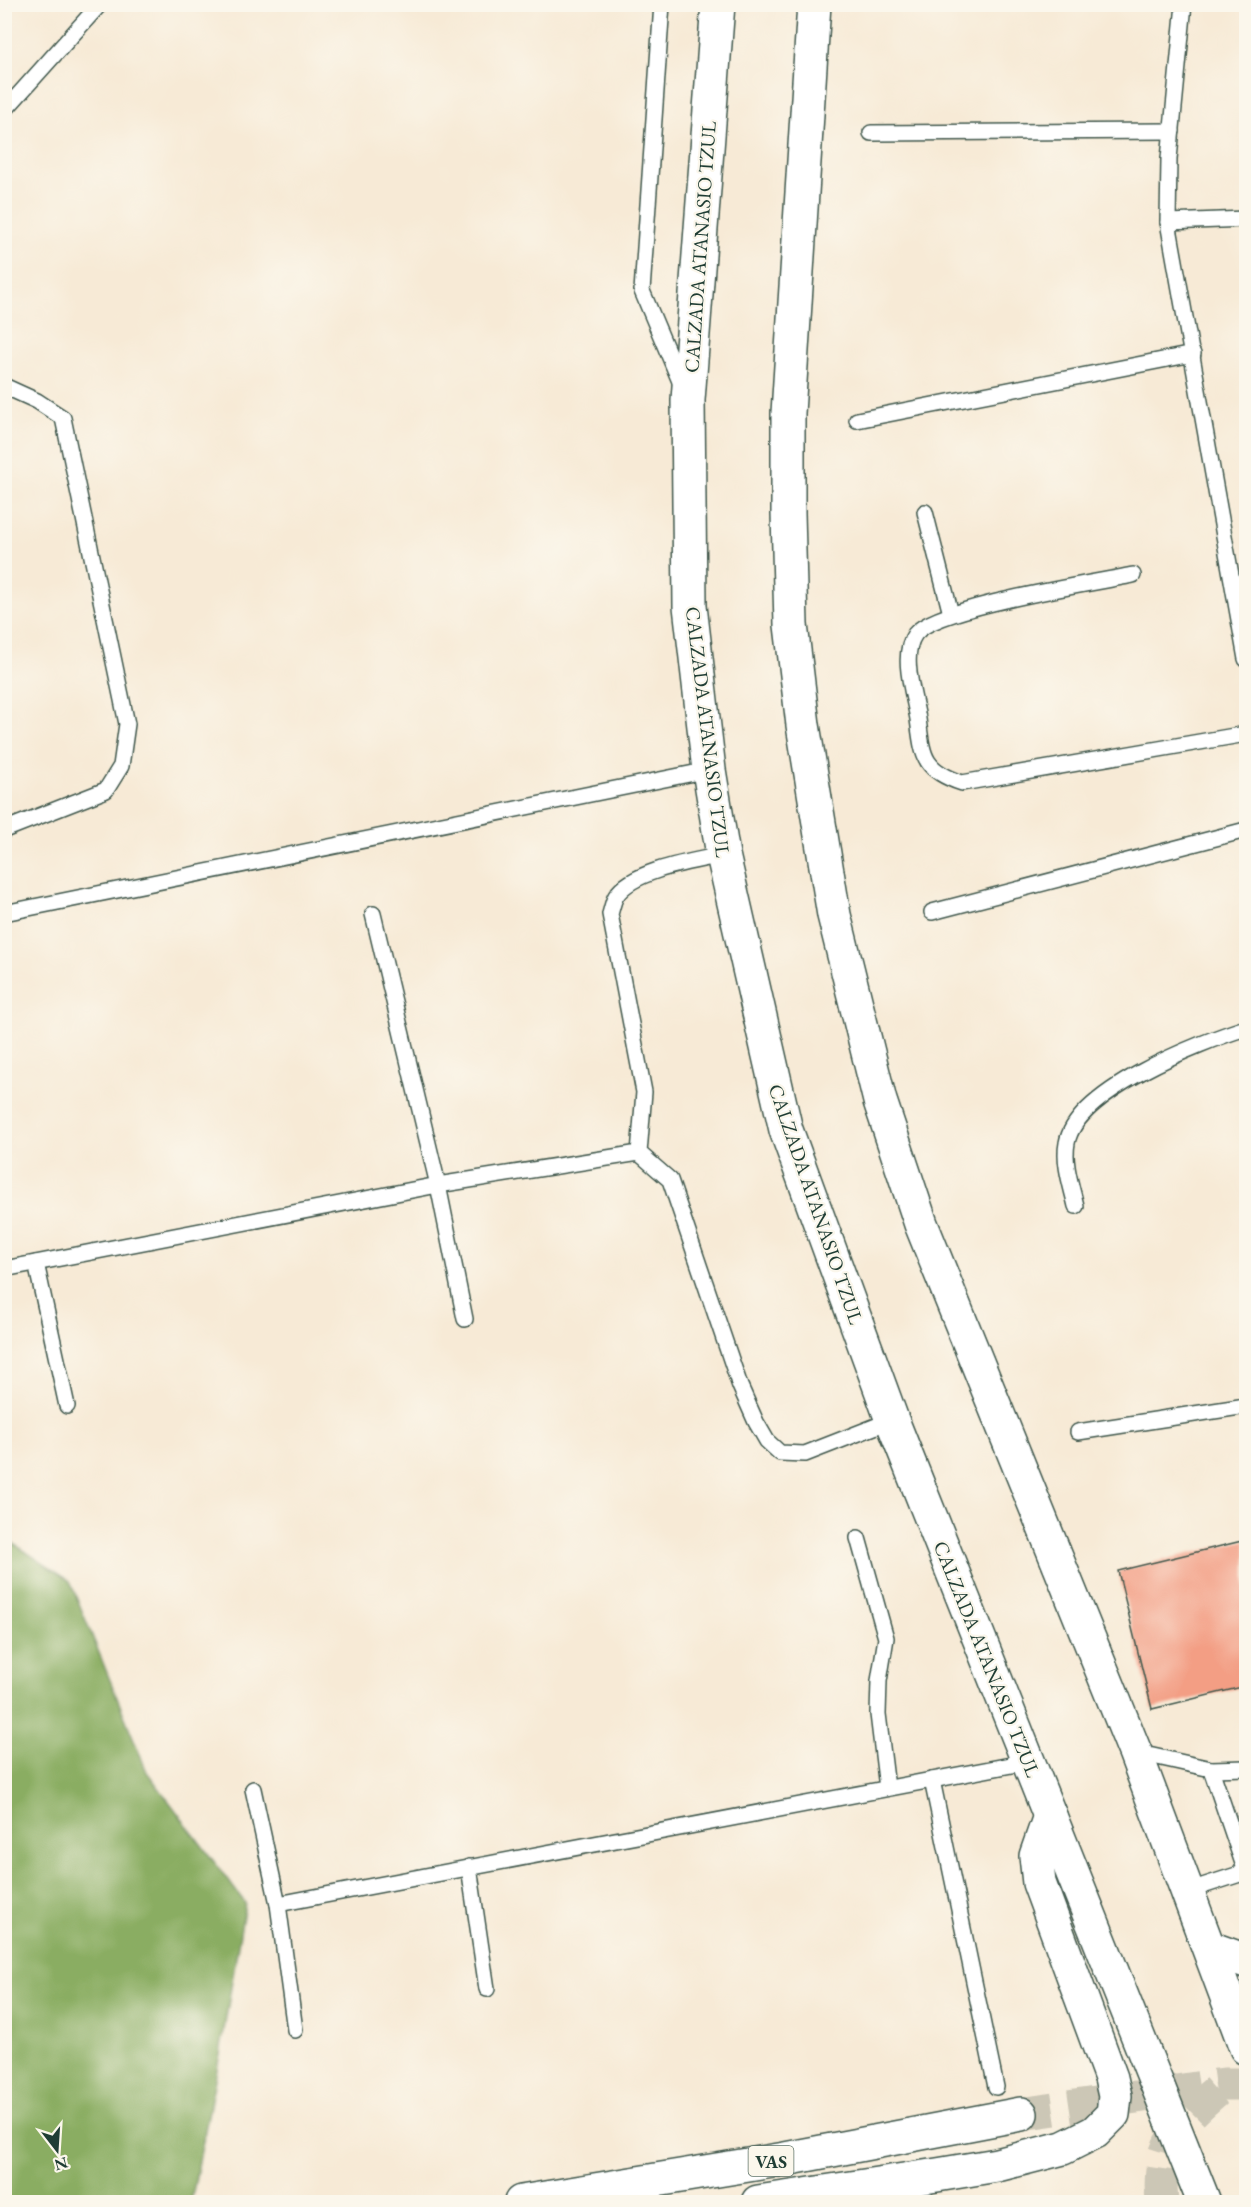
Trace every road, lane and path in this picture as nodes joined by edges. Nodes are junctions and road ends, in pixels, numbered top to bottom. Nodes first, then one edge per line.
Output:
1 (100, 4) edge
2 (662, 4) edge
3 (718, 4) edge
4 (814, 4) edge
5 (1184, 4) edge
6 (4, 111) edge
7 (1172, 131) junction
8 (871, 134) dead end
9 (1246, 219) edge
10 (1168, 222) junction
11 (1192, 354) junction
12 (4, 386) edge
13 (688, 400) junction
14 (857, 420) dead end
15 (925, 512) dead end
16 (1133, 575) dead end
17 (1240, 579) edge
18 (951, 614) junction
19 (1246, 660) edge
20 (1246, 734) edge
21 (709, 770) junction
22 (4, 830) edge
23 (1246, 830) edge
24 (723, 855) junction
25 (932, 912) dead end
26 (4, 913) edge
27 (373, 914) dead end
28 (1246, 1028) edge
29 (639, 1153) junction
30 (438, 1185) junction
31 (1076, 1206) dead end
32 (36, 1263) junction
33 (4, 1269) edge
34 (465, 1318) dead end
35 (67, 1406) dead end
36 (1246, 1406) edge
37 (892, 1420) junction
38 (1078, 1432) dead end
39 (858, 1538) dead end
40 (1135, 1752) junction
41 (1027, 1762) junction
42 (1246, 1768) edge
43 (1211, 1769) junction
44 (932, 1780) junction
45 (887, 1788) junction
46 (253, 1789) dead end
47 (1050, 1816) junction
48 (469, 1867) junction
49 (1246, 1872) edge
50 (1187, 1892) junction
51 (278, 1904) junction
52 (1210, 1948) junction
53 (1246, 1961) edge
54 (487, 1989) dead end
55 (295, 2030) dead end
56 (1246, 2048) edge
57 (996, 2086) dead end
58 (1021, 2115) tunnel mouth
59 (521, 2202) edge
60 (758, 2202) edge
61 (1204, 2202) edge

1 - 6 lane
2 - 13 lane
3 - 13 main road, CALZADA ATANASIO TZUL
4 - 40 main road
5 - 7 lane
7 - 8 lane
7 - 10 lane
9 - 10 lane
10 - 11 lane
11 - 14 lane
11 - 17 lane
12 - 22 lane
13 - 21 main road, CALZADA ATANASIO TZUL
15 - 18 lane
16 - 18 lane
17 - 19 lane
18 - 20 lane
21 - 24 main road, CALZADA ATANASIO TZUL
21 - 26 lane
23 - 25 lane
24 - 29 lane
24 - 37 main road, CALZADA ATANASIO TZUL
27 - 30 lane
28 - 31 lane
29 - 30 lane
29 - 37 lane
30 - 32 lane
30 - 34 lane
32 - 33 lane
32 - 35 lane
36 - 38 lane
37 - 41 main road, CALZADA ATANASIO TZUL
39 - 45 lane
40 - 43 lane
40 - 50 main road
41 - 44 lane
41 - 47 main road, CALZADA ATANASIO TZUL
42 - 43 lane
43 - 49 lane
44 - 45 lane
44 - 57 lane
45 - 48 lane
46 - 51 lane
47 - 60 main road
47 - 61 main road, CALZADA ATANASIO TZUL
48 - 51 lane
48 - 54 lane
49 - 50 lane
50 - 52 main road
51 - 55 lane
52 - 53 main road
52 - 56 main road
58 - 59 main road, VAS

